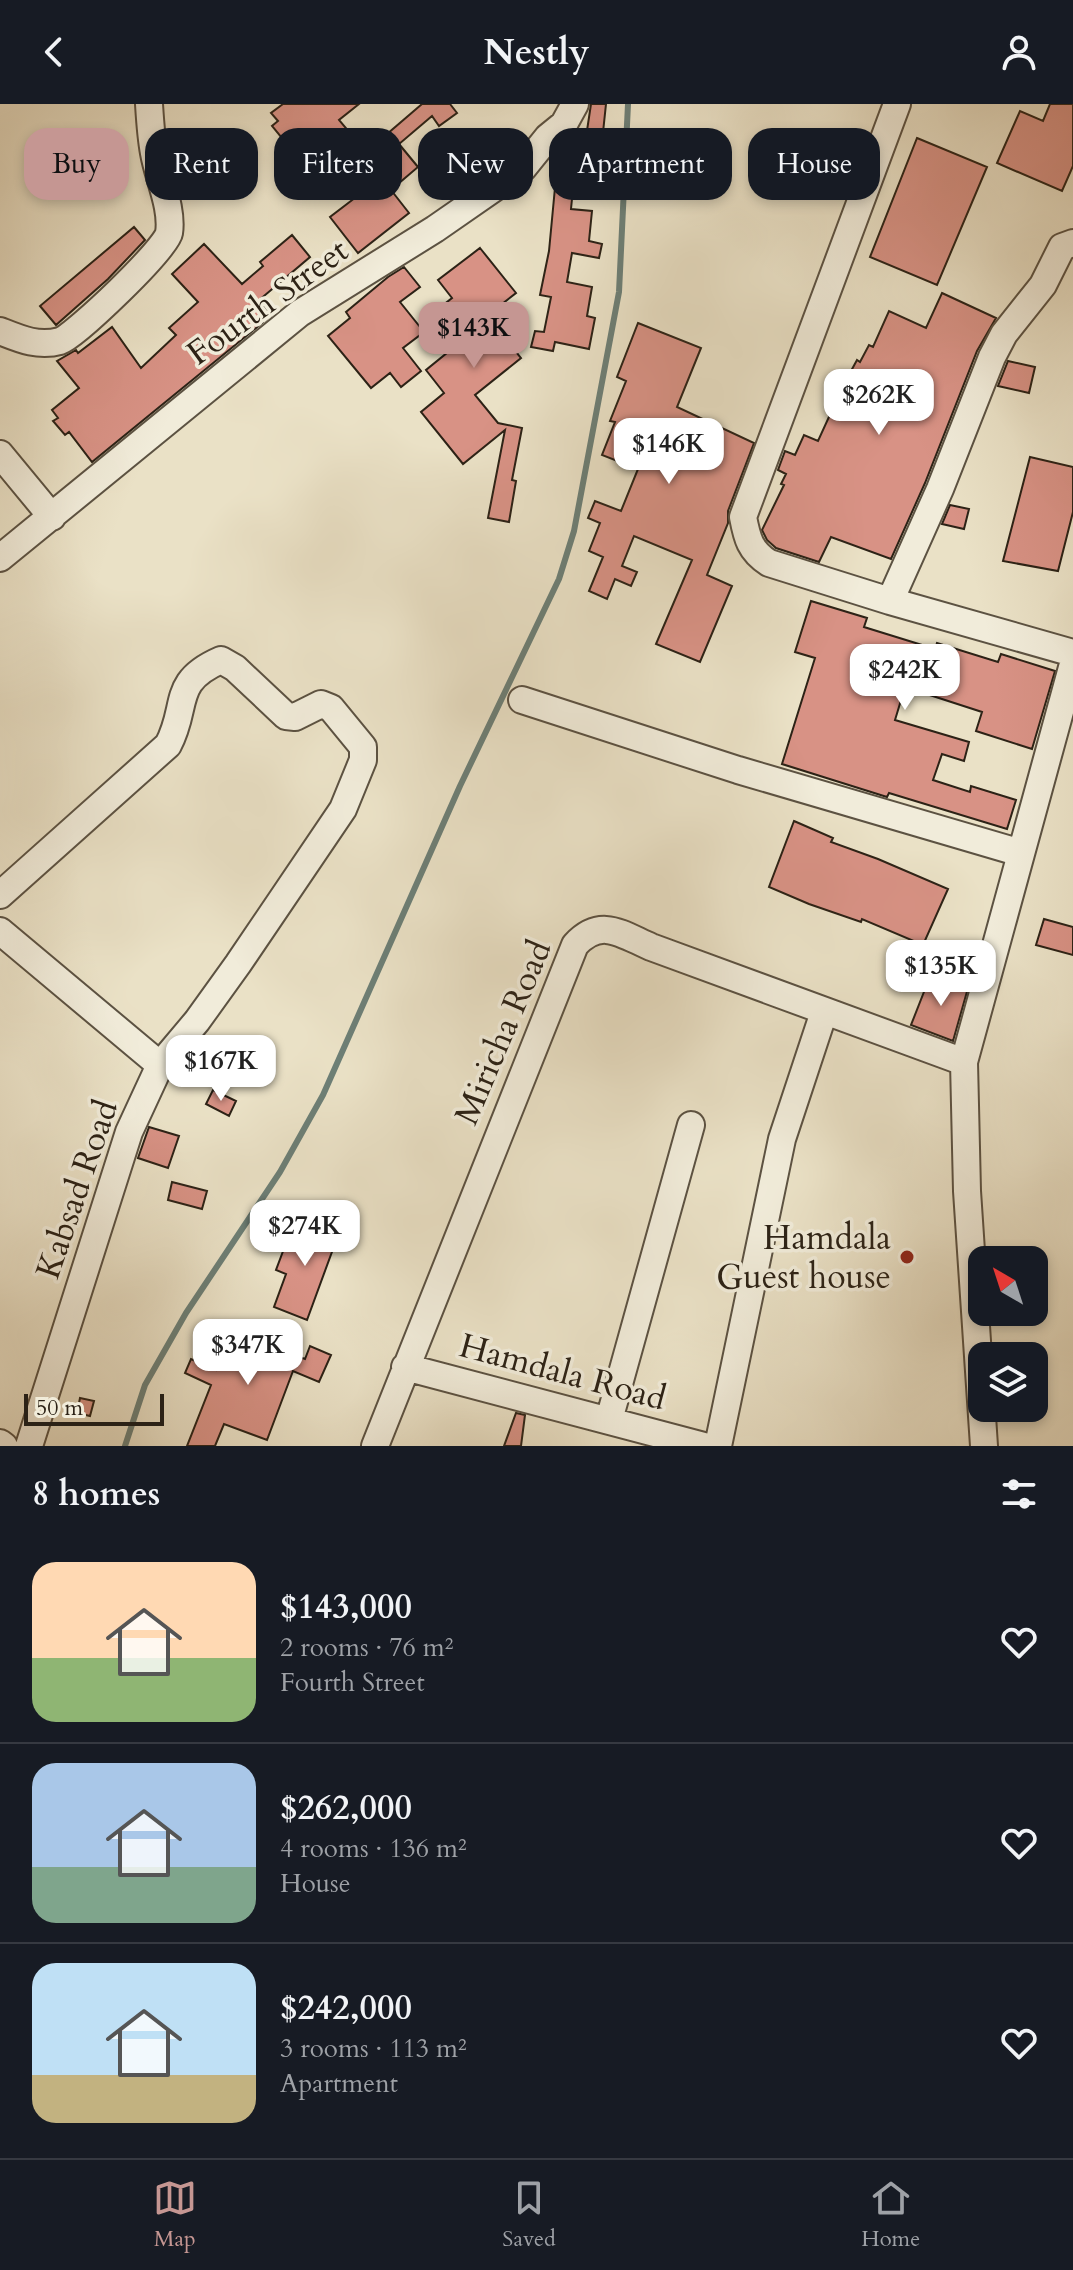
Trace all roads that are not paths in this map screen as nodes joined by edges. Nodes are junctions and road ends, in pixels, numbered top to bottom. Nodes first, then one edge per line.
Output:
1 (149, 104) edge
2 (575, 104) edge
3 (897, 104) edge
4 (1073, 243) edge
5 (0, 331) edge
6 (0, 454) edge
7 (52, 517) junction
8 (0, 558) edge
9 (890, 601) junction
10 (1073, 653) edge
11 (1073, 664) edge
12 (522, 700) dead end
13 (1021, 853) junction
14 (0, 895) edge
15 (0, 931) edge
16 (824, 1012) junction
17 (964, 1062) junction
18 (160, 1065) junction
19 (691, 1125) dead end
20 (405, 1367) junction
21 (609, 1420) junction
22 (29, 1446) edge
23 (375, 1446) edge
24 (704, 1446) edge
25 (718, 1446) edge
26 (984, 1446) edge

1 - 5 street
2 - 7 street, Fourth Street
3 - 9 street
4 - 9 street
6 - 7 street
7 - 8 street, Fourth Street
9 - 10 street
11 - 13 street
12 - 13 street
13 - 17 street
14 - 18 street, Kabsad Road
15 - 18 street
16 - 17 street, Miricha Road
16 - 20 street, Miricha Road
16 - 25 street
17 - 26 street
18 - 22 street, Kabsad Road
19 - 21 street
20 - 21 street, Hamdala Road
20 - 23 street, Miricha Road
21 - 24 street, Hamdala Road

